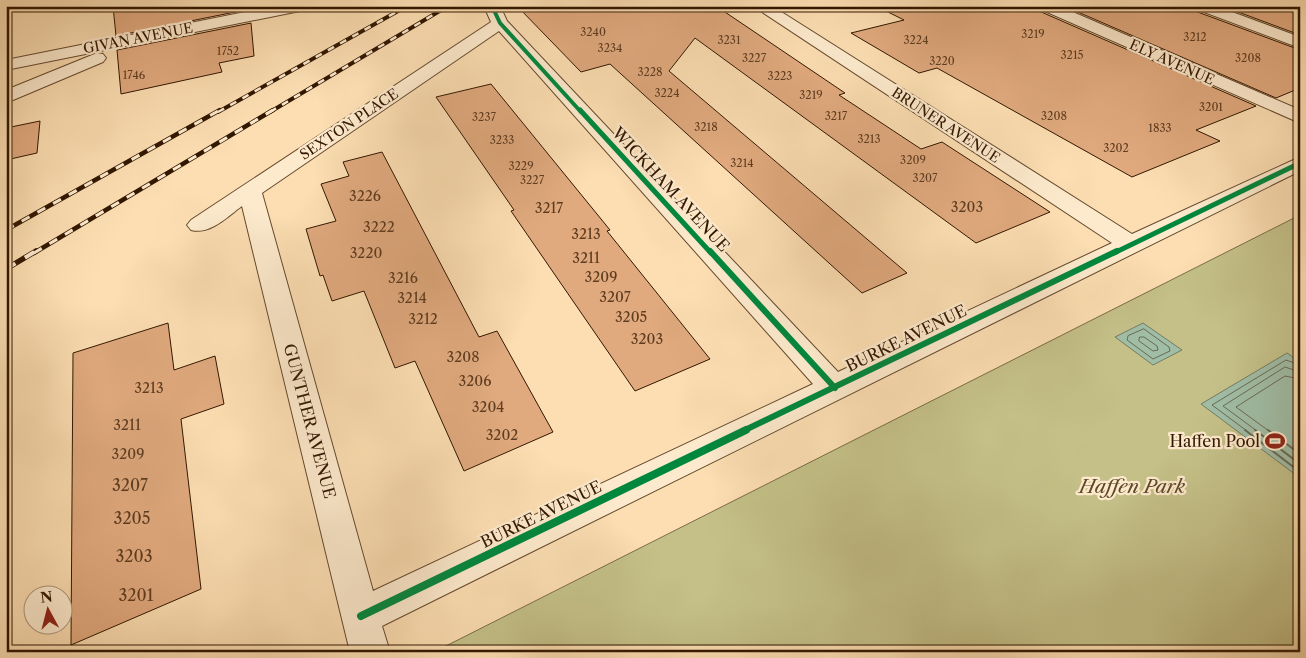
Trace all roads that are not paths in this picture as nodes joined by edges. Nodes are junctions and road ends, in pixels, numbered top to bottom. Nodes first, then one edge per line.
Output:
1 (300, 6) edge
2 (760, 6) edge
3 (1045, 6) edge
4 (1209, 7) edge
5 (200, 9) dead end
6 (496, 15) edge
7 (204, 25) junction
8 (144, 37) junction
9 (1300, 42) edge
10 (6, 65) edge
11 (6, 97) edge
12 (1300, 117) edge
13 (1300, 163) edge
14 (250, 190) junction
15 (199, 225) dead end
16 (1132, 244) junction
17 (834, 388) junction
18 (361, 616) junction
19 (370, 652) edge

1 - 7 street, GIVAN AVENUE
2 - 16 street, BRUNER AVENUE
3 - 12 street, ELY AVENUE
4 - 9 street
5 - 7 street
6 - 14 street, SEXTON PLACE
6 - 17 street, WICKHAM AVENUE
7 - 8 street, GIVAN AVENUE
8 - 10 street, GIVAN AVENUE
8 - 11 street
13 - 16 street, BURKE AVENUE
14 - 15 street, SEXTON PLACE
14 - 18 street, GUNTHER AVENUE
16 - 17 street, BURKE AVENUE
17 - 18 street, BURKE AVENUE
18 - 19 street, GUNTHER AVENUE

